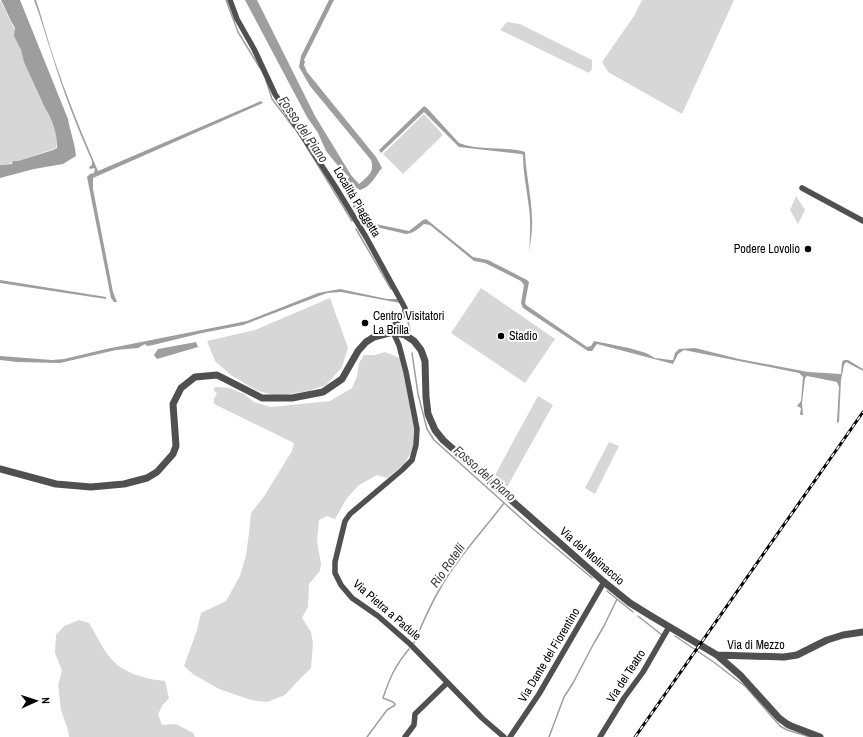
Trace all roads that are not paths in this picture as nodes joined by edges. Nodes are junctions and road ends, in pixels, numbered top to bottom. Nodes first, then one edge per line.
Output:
1 (230, 0) edge
2 (802, 188) dead end
3 (863, 221) edge
4 (393, 332) junction
5 (0, 469) edge
6 (604, 582) junction
7 (669, 627) junction
8 (863, 632) edge
9 (717, 655) junction
10 (740, 656) junction
11 (733, 669) junction
12 (447, 683) junction
13 (407, 736) edge
14 (504, 737) edge
15 (510, 737) edge
16 (600, 737) edge
17 (820, 737) edge

1 - 4 street, Località Piaggetta
2 - 3 street
4 - 5 street
4 - 6 street, Via del Molinaccio
4 - 12 street, Via Pietra a Padule
6 - 7 street, Via del Molinaccio
6 - 15 street, Via Dante del Fiorentino
7 - 9 street, Via del Molinaccio
7 - 16 street, Via del Teatro
8 - 10 street, Via di Mezzo
9 - 10 street, Via di Mezzo
9 - 11 street, Via del Molinaccio
10 - 11 street
11 - 17 street, Via del Molinaccio
12 - 13 street
12 - 14 street, Via Pietra a Padule

